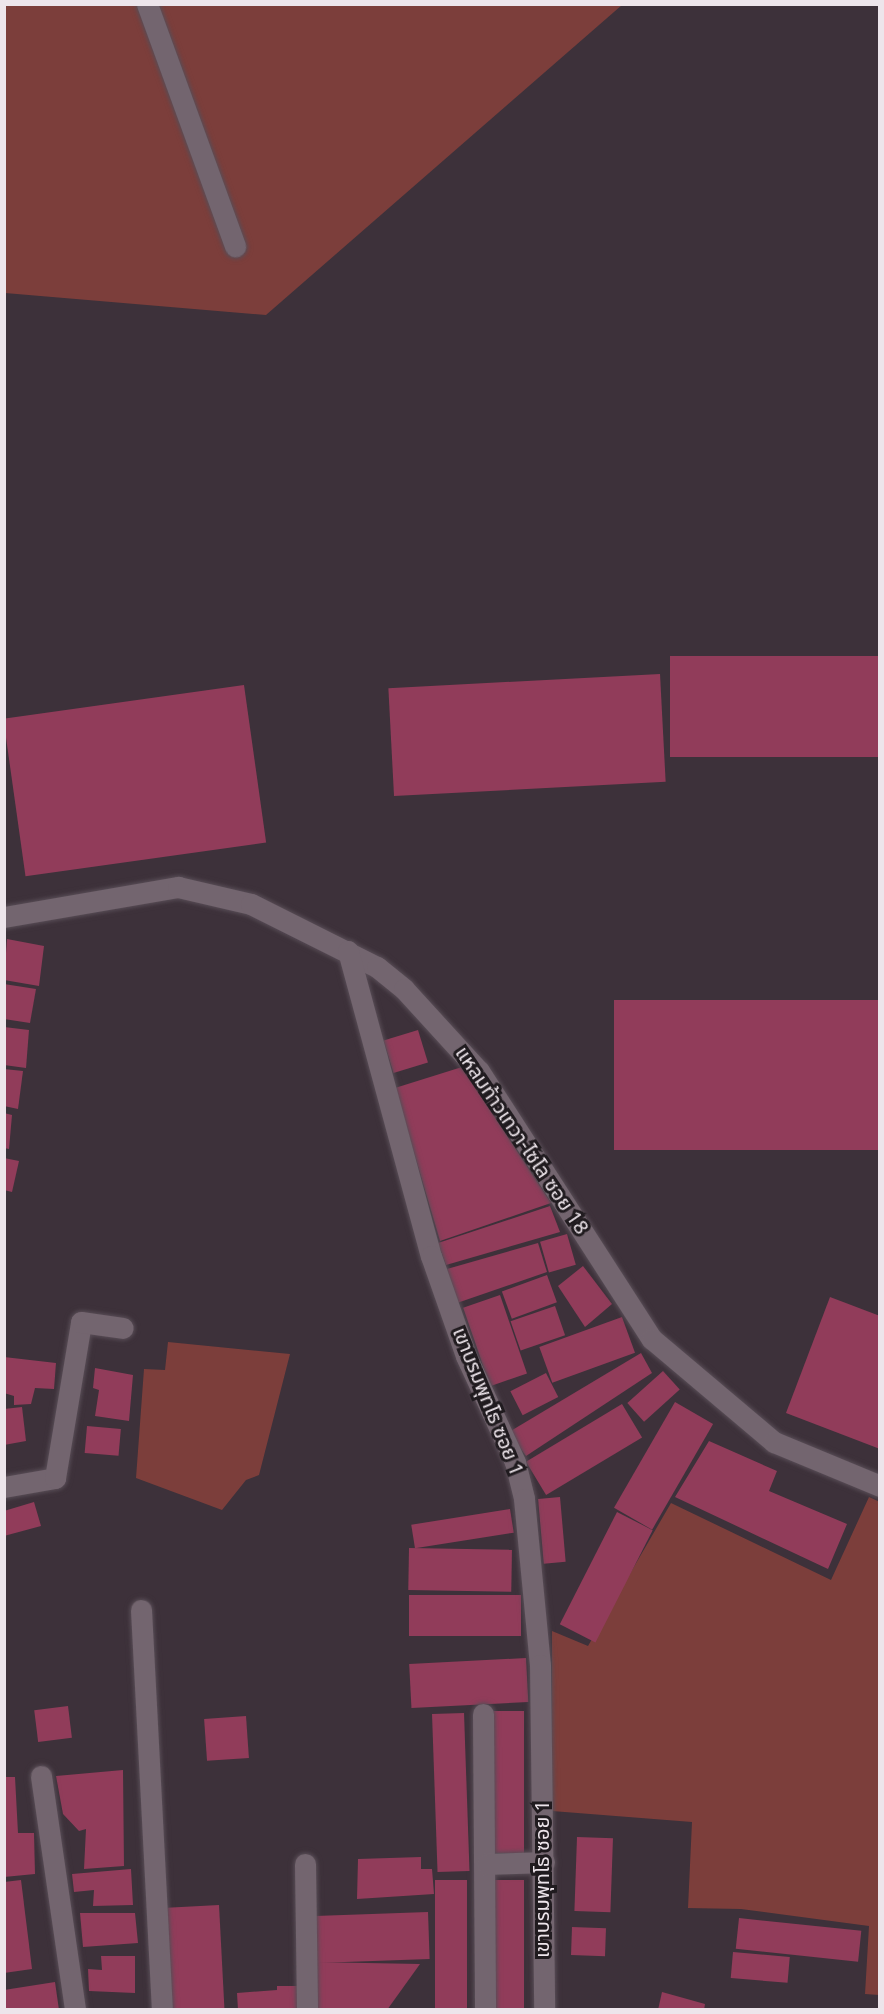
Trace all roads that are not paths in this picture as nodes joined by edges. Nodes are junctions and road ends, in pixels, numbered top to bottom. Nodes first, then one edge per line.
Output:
1 (147, 4) edge
2 (235, 246) dead end
3 (4, 917) edge
4 (348, 951) junction
5 (123, 1328) dead end
6 (879, 1486) edge
7 (4, 1487) edge
8 (141, 1610) dead end
9 (483, 1714) dead end
10 (41, 1776) dead end
11 (544, 1862) junction
12 (304, 1864) dead end
13 (487, 1864) junction
14 (75, 2010) edge
15 (162, 2010) edge
16 (307, 2010) edge
17 (485, 2010) edge
18 (544, 2010) edge

1 - 2 street
3 - 4 street, แหลมท้าวเทวา-ไซโล ซอย 18
4 - 6 street, แหลมท้าวเทวา-ไซโล ซอย 18
4 - 11 street, เขาบรมพุทโธ ซอย 1
5 - 7 street
8 - 15 street
9 - 13 street
10 - 14 street
11 - 13 street
11 - 18 street, เขาบรมพุทโธ ซอย 1
12 - 16 street
13 - 17 street

